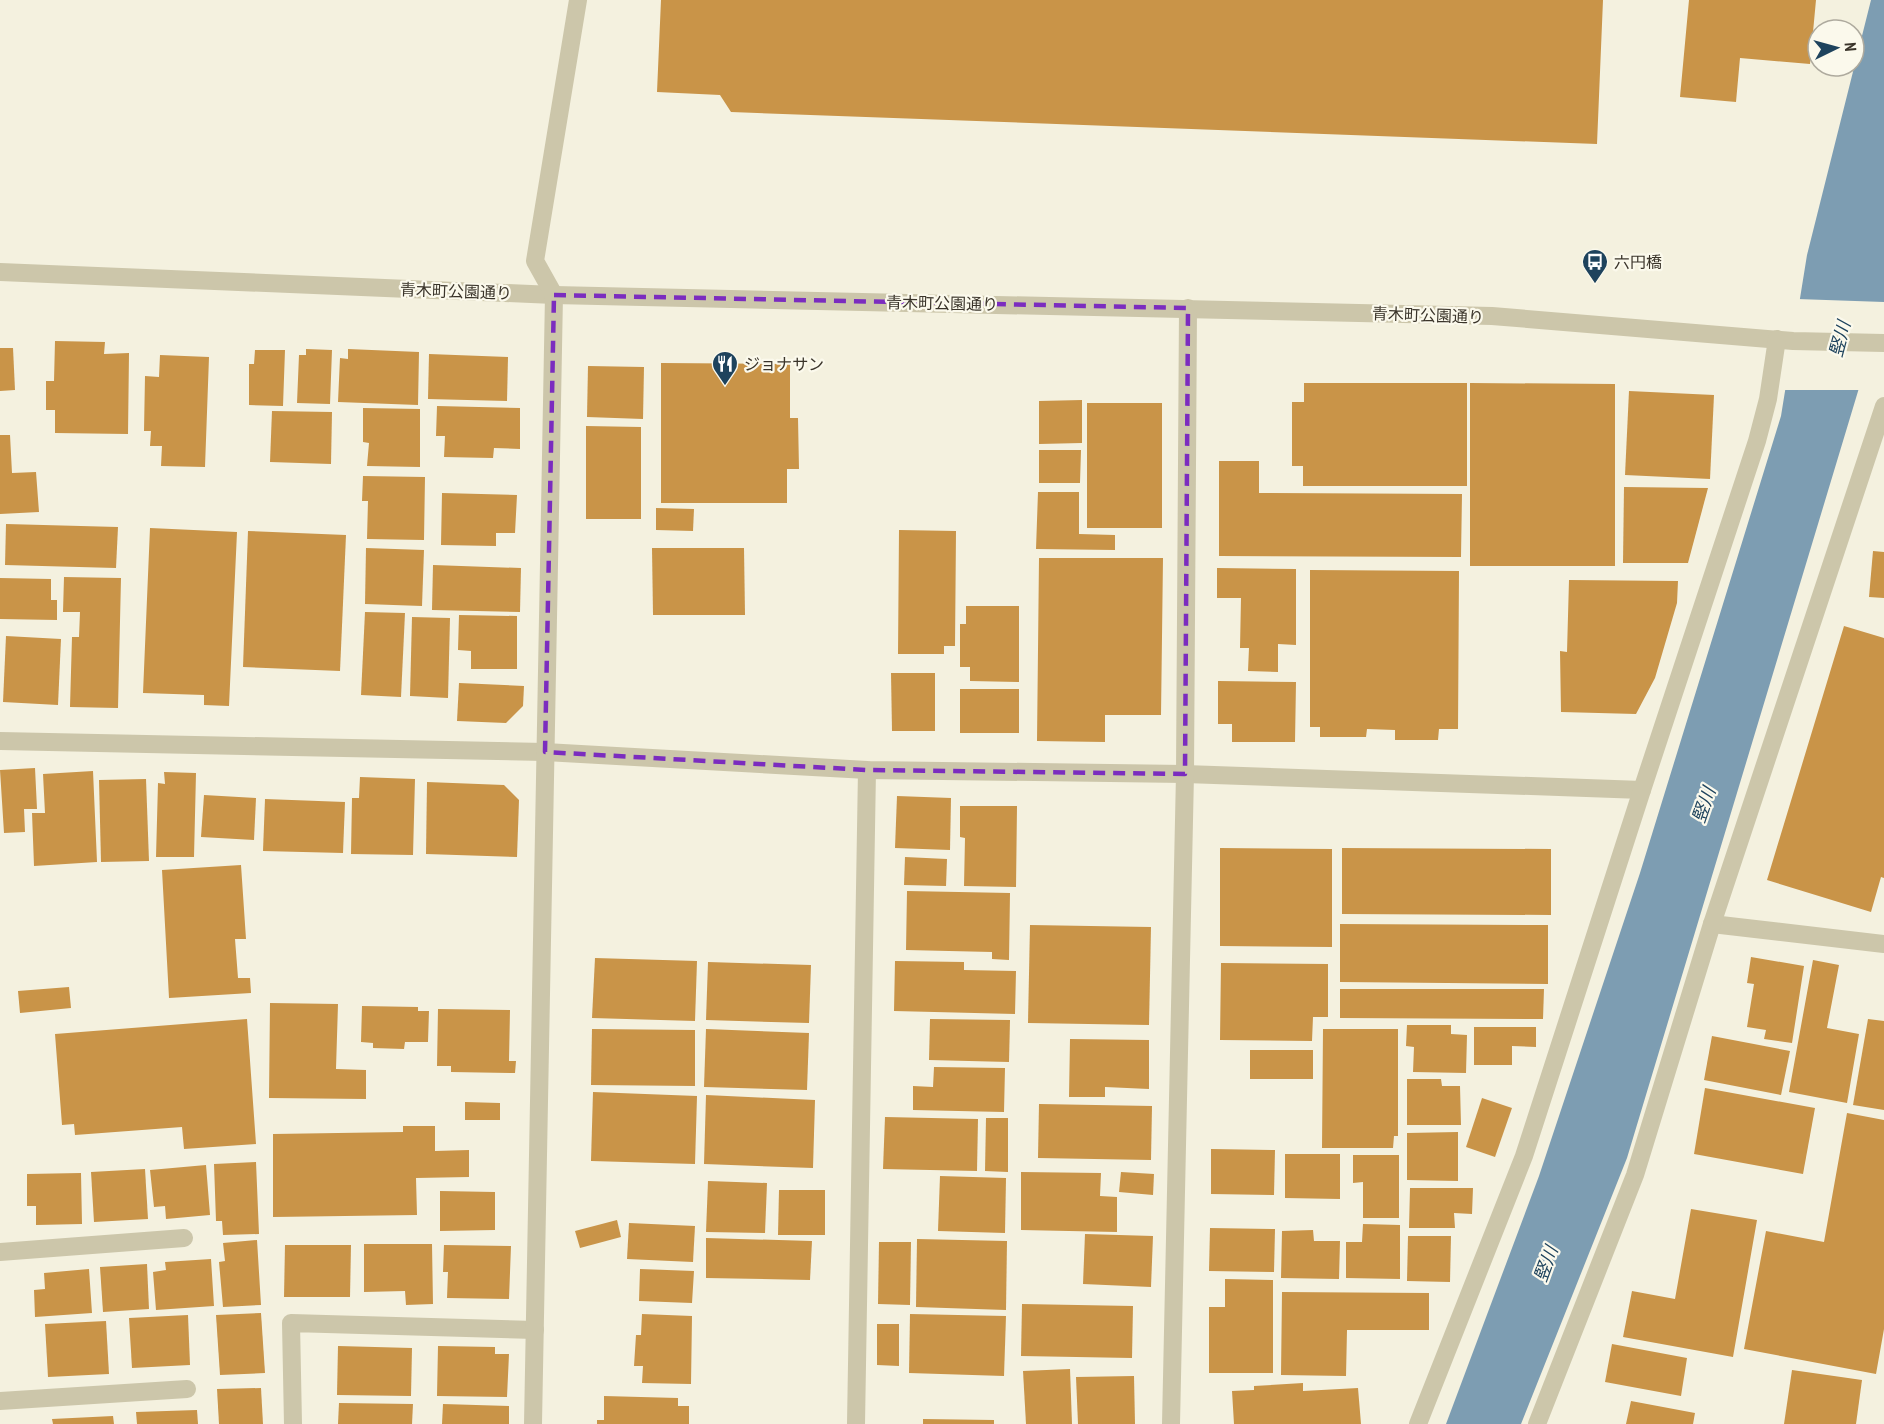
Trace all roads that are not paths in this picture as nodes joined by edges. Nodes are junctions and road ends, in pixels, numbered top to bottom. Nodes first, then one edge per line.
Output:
1 (578, 0) edge
2 (0, 272) edge
3 (554, 295) junction
4 (1188, 309) junction
5 (1785, 340) junction
6 (1883, 343) edge
7 (1884, 406) edge
8 (0, 741) edge
9 (545, 752) junction
10 (867, 770) junction
11 (1185, 774) junction
12 (1642, 790) junction
13 (1712, 924) junction
14 (1884, 944) edge
15 (184, 1238) dead end
16 (0, 1252) edge
17 (535, 1330) junction
18 (187, 1389) dead end
19 (0, 1401) edge
20 (293, 1424) edge
21 (533, 1424) edge
22 (856, 1424) edge
23 (1171, 1424) edge
24 (1418, 1424) edge
25 (1537, 1424) edge

1 - 3 street
2 - 3 street, 青木町公園通り
3 - 4 street, 青木町公園通り
3 - 9 street
4 - 5 street, 青木町公園通り
4 - 11 street
5 - 6 street, 青木町公園通り
5 - 12 street
7 - 13 street
8 - 9 street
9 - 10 street
9 - 17 street
10 - 11 street
10 - 22 street
11 - 12 street
11 - 23 street
12 - 24 street
13 - 14 street
13 - 25 street
15 - 16 street
17 - 20 street
17 - 21 street
18 - 19 street

